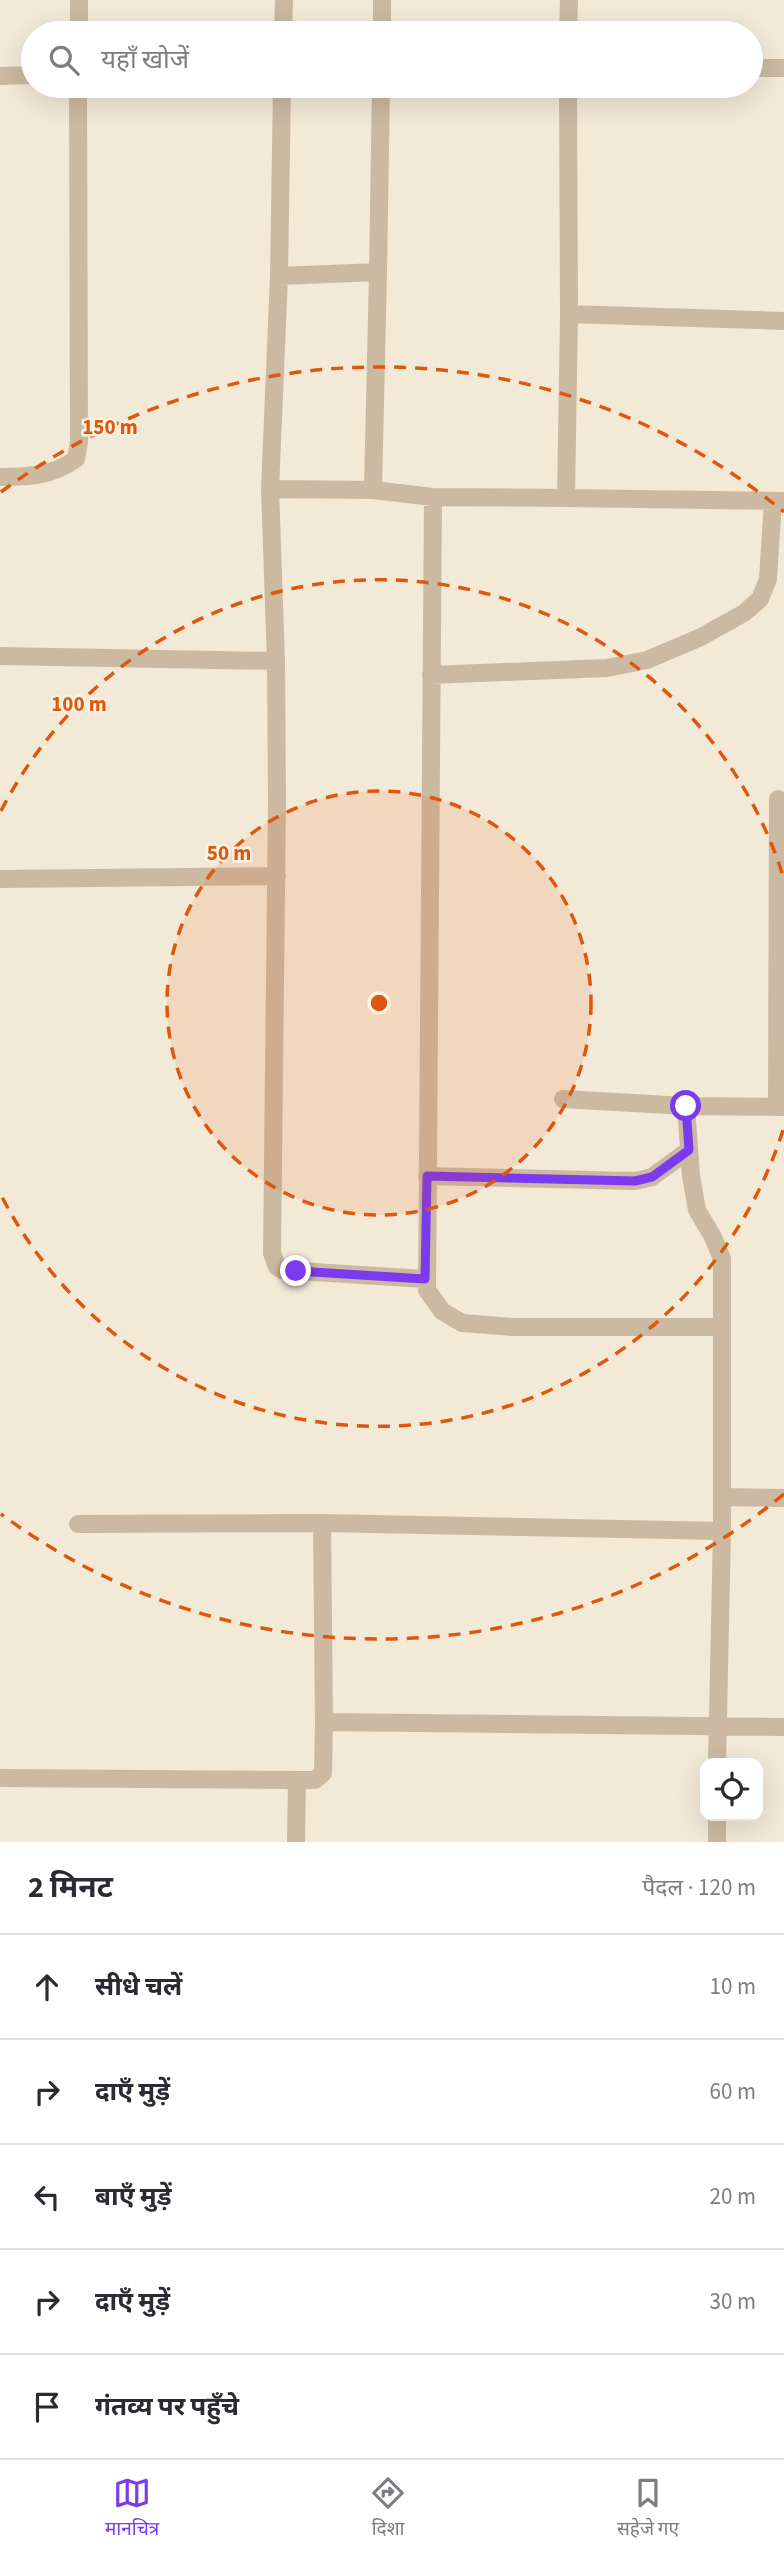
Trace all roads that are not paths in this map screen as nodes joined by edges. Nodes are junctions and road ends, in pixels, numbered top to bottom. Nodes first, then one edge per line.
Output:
1 (79, 0) edge
2 (284, 0) edge
3 (382, 0) edge
4 (569, 0) edge
5 (79, 21) edge
6 (284, 21) edge
7 (382, 21) edge
8 (568, 21) edge
9 (763, 68) edge
10 (784, 68) edge
11 (21, 75) edge
12 (0, 76) edge
13 (78, 98) edge
14 (282, 98) edge
15 (381, 98) edge
16 (568, 98) edge
17 (378, 272) junction
18 (279, 276) junction
19 (569, 314) junction
20 (784, 321) edge
21 (0, 477) edge
22 (270, 489) junction
23 (373, 489) junction
24 (433, 497) junction
25 (566, 498) junction
26 (779, 501) edge
27 (0, 656) edge
28 (276, 661) junction
29 (431, 675) junction
30 (778, 799) dead end
31 (277, 876) junction
32 (0, 879) edge
33 (563, 1099) dead end
34 (686, 1106) junction
35 (780, 1107) edge
36 (689, 1150) junction
37 (427, 1176) junction
38 (425, 1279) junction
39 (722, 1327) junction
40 (722, 1497) junction
41 (784, 1498) edge
42 (322, 1523) junction
43 (78, 1524) dead end
44 (722, 1531) junction
45 (324, 1722) junction
46 (784, 1727) edge
47 (717, 1728) junction
48 (717, 1758) edge
49 (0, 1778) edge
50 (297, 1780) junction
51 (717, 1821) edge
52 (296, 1842) edge
53 (717, 1842) edge

1 - 5 street
2 - 6 street
3 - 7 street
4 - 8 street
9 - 10 street
11 - 12 street
13 - 21 street
14 - 18 street
15 - 17 street
16 - 19 street
17 - 18 street
17 - 23 street
18 - 22 street
19 - 20 street
19 - 25 street
22 - 23 street
22 - 28 street
23 - 24 street
24 - 25 street
24 - 29 street
25 - 26 street
26 - 29 street
27 - 28 street
28 - 31 street
29 - 37 street
30 - 35 street
31 - 32 street
31 - 38 street
33 - 34 street
34 - 35 street
34 - 36 street
36 - 37 street
36 - 39 street
37 - 38 street
38 - 39 street
39 - 40 street
40 - 41 street
40 - 44 street
42 - 43 street
42 - 44 street
42 - 45 street
44 - 47 street
45 - 47 street
45 - 50 street
46 - 47 street
47 - 48 street
49 - 50 street
50 - 52 street
51 - 53 street

